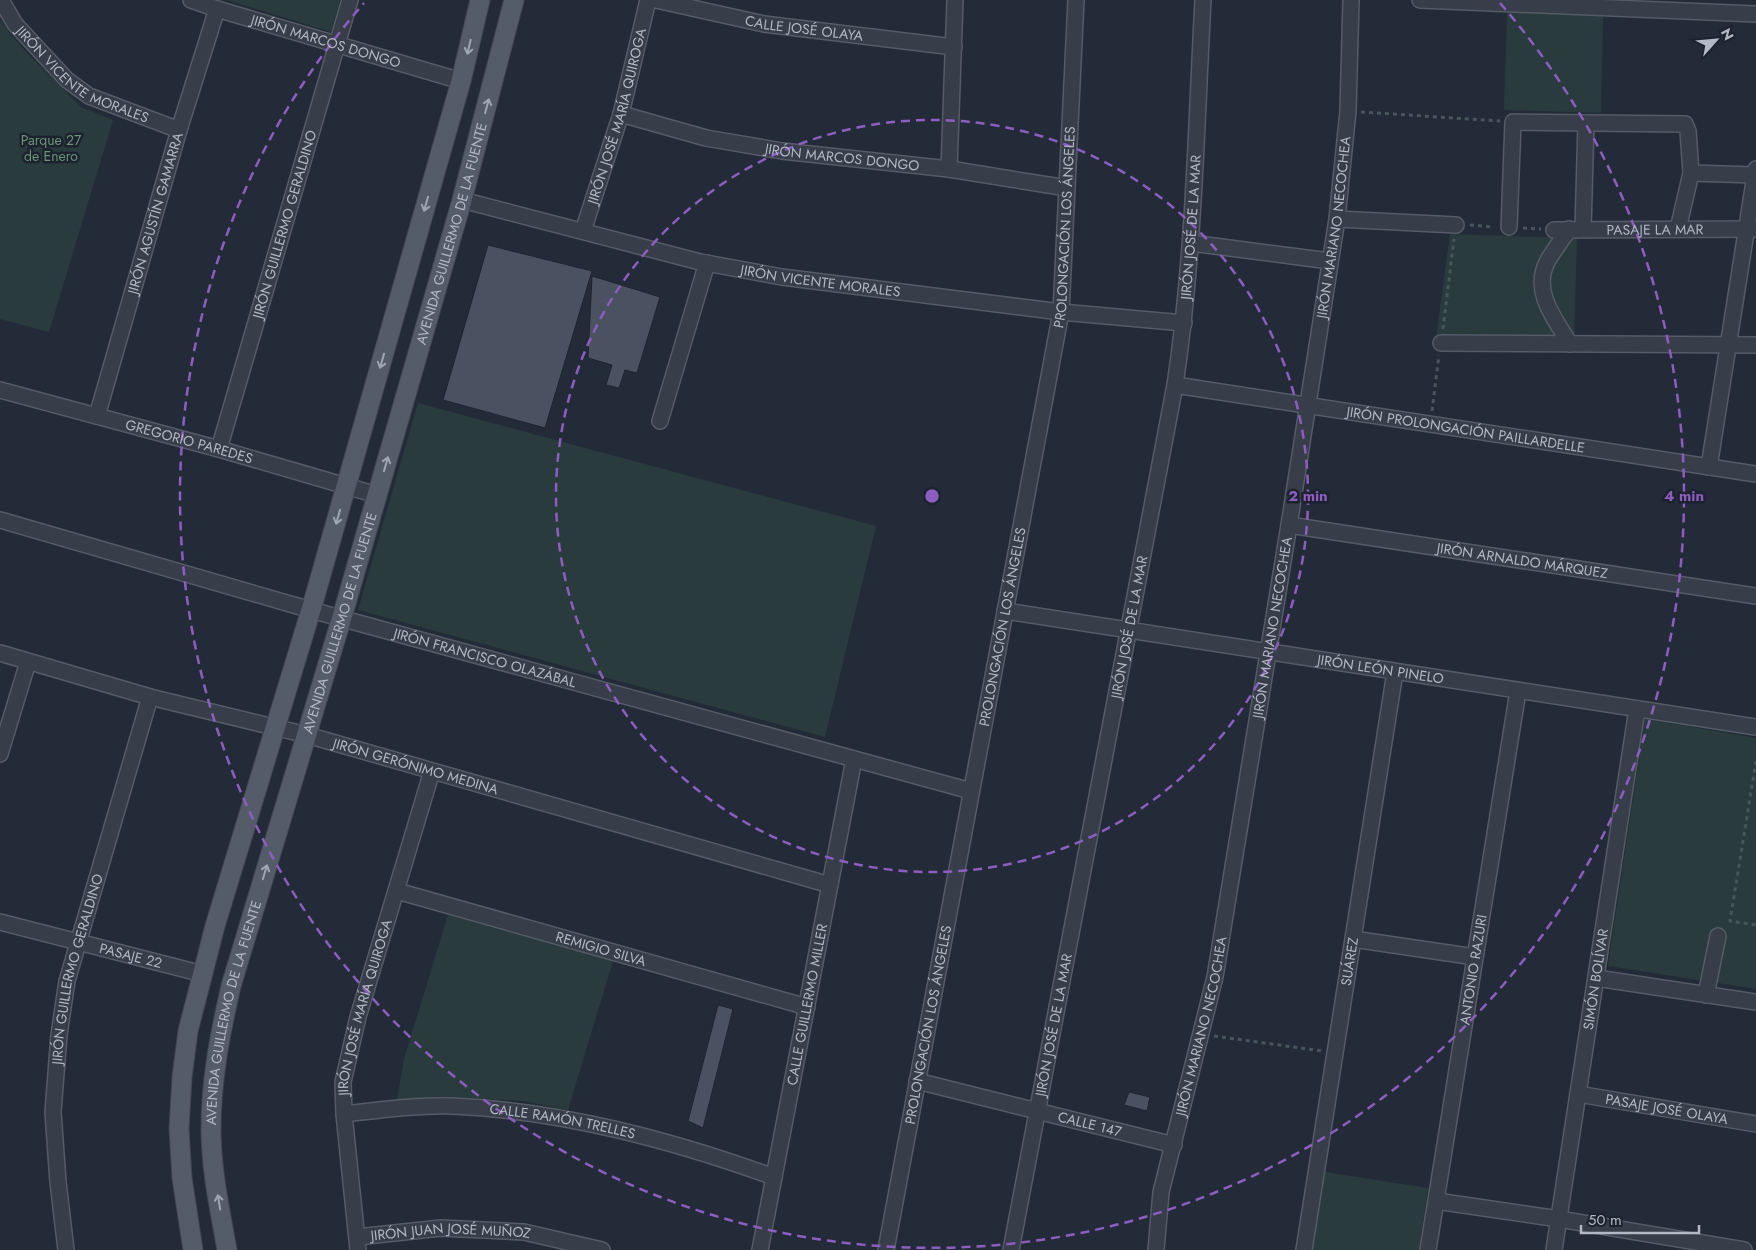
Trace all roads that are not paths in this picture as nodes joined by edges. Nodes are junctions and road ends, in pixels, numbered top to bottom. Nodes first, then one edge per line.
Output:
1 (1, 0) edge
2 (190, 0) edge
3 (350, 0) edge
4 (480, 0) edge
5 (514, 0) edge
6 (648, 0) edge
7 (656, 0) edge
8 (955, 0) edge
9 (1076, 0) edge
10 (1203, 0) edge
11 (1351, 0) edge
12 (1420, 0) edge
13 (1563, 3) edge
14 (217, 9) junction
15 (1756, 14) edge
16 (337, 45) junction
17 (954, 47) junction
18 (461, 81) junction
19 (621, 114) junction
20 (1586, 123) junction
21 (179, 130) junction
22 (949, 169) junction
23 (1756, 172) edge
24 (1691, 173) junction
25 (1067, 188) junction
26 (462, 200) junction
27 (1337, 219) junction
28 (1456, 225) road end
29 (1508, 227) dead end
30 (1569, 229) junction
31 (1678, 229) junction
32 (1751, 229) edge
33 (583, 232) junction
34 (1191, 243) junction
35 (1330, 261) junction
36 (708, 263) junction
37 (1061, 312) junction
38 (1184, 323) junction
39 (1441, 343) road end
40 (1570, 344) junction
41 (1728, 345) junction
42 (1756, 345) edge
43 (1175, 385) junction
44 (0, 390) edge
45 (1308, 406) junction
46 (97, 416) junction
47 (660, 421) dead end
48 (219, 449) junction
49 (1709, 467) junction
50 (1756, 474) edge
51 (346, 486) junction
52 (377, 495) junction
53 (0, 520) edge
54 (1289, 525) junction
55 (1756, 596) edge
56 (311, 610) junction
57 (1005, 611) junction
58 (342, 618) junction
59 (1129, 630) junction
60 (1270, 652) junction
61 (0, 653) edge
62 (28, 662) junction
63 (1395, 672) junction
64 (1518, 690) junction
65 (150, 697) junction
66 (1637, 709) junction
67 (276, 726) junction
68 (1756, 727) edge
69 (307, 735) junction
70 (0, 754) edge
71 (854, 759) junction
72 (432, 771) junction
73 (971, 791) junction
74 (830, 885) junction
75 (397, 891) junction
76 (0, 922) edge
77 (1718, 936) dead end
78 (1353, 939) junction
79 (78, 942) junction
80 (1475, 957) junction
81 (203, 974) junction
82 (1596, 978) junction
83 (1706, 994) junction
84 (1756, 1002) edge
85 (807, 1007) junction
86 (917, 1081) junction
87 (1578, 1094) junction
88 (1038, 1110) junction
89 (344, 1114) junction
90 (1756, 1124) edge
91 (1174, 1145) junction
92 (774, 1177) junction
93 (1436, 1201) junction
94 (1559, 1219) junction
95 (358, 1244) edge
96 (1681, 1245) edge
97 (66, 1250) edge
98 (193, 1250) edge
99 (226, 1250) edge
100 (602, 1250) edge
101 (760, 1250) edge
102 (886, 1250) edge
103 (1011, 1250) edge
104 (1156, 1250) edge
105 (1304, 1250) edge
106 (1428, 1250) edge
107 (1554, 1250) edge
108 (1744, 1250) edge

1 - 21 street, JIRÓN VICENTE MORALES
2 - 14 street, JIRÓN MARCOS DONGO
3 - 16 street, JIRÓN GUILLERMO GERALDINO
4 -> 18 main road
26 -> 5 main road, AVENIDA GUILLERMO DE LA FUENTE
6 - 19 street, JIRÓN JOSÉ MARÍA QUIROGA
7 - 17 street, CALLE JOSÉ OLAYA
8 - 17 street
9 - 25 street, PROLONGACIÓN LOS ÁNGELES
10 - 34 street, JIRÓN JOSÉ DE LA MAR
11 - 27 street, JIRÓN MARIANO NECOCHEA
12 - 13 street
13 - 15 street
14 - 16 street, JIRÓN MARCOS DONGO
14 - 21 street, JIRÓN AGUSTÍN GAMARRA
16 - 18 street, JIRÓN MARCOS DONGO
16 - 48 street, JIRÓN GUILLERMO GERALDINO
17 - 22 street
18 -> 51 main road
19 - 22 street, JIRÓN MARCOS DONGO
19 - 33 street, JIRÓN JOSÉ MARÍA QUIROGA
20 - 24 street
20 - 29 street
20 - 30 street
21 - 46 street, JIRÓN AGUSTÍN GAMARRA
22 - 25 street, JIRÓN MARCOS DONGO
23 - 24 street
23 - 32 street
24 - 31 street
25 - 37 street, PROLONGACIÓN LOS ÁNGELES
26 - 33 street, JIRÓN VICENTE MORALES
52 -> 26 main road, AVENIDA GUILLERMO DE LA FUENTE
27 - 28 street
27 - 35 street, JIRÓN MARIANO NECOCHEA
30 - 31 street, PASAJE LA MAR
30 - 40 street
31 - 32 street, PASAJE LA MAR
32 - 41 street
33 - 36 street, JIRÓN VICENTE MORALES
34 - 35 street
34 - 38 street, JIRÓN JOSÉ DE LA MAR
35 - 45 street, JIRÓN MARIANO NECOCHEA
36 - 37 street, JIRÓN VICENTE MORALES
36 - 47 street
37 - 38 street, JIRÓN VICENTE MORALES
37 - 57 street, PROLONGACIÓN LOS ÁNGELES
38 - 43 street, JIRÓN JOSÉ DE LA MAR
39 - 40 street
40 - 41 street
41 - 42 street
41 - 49 street
43 - 45 street, JIRÓN PROLONGACIÓN PAILLARDELLE
43 - 59 street, JIRÓN JOSÉ DE LA MAR
44 - 46 street, GREGORIO PAREDES
45 - 49 street, JIRÓN PROLONGACIÓN PAILLARDELLE
45 - 54 street, JIRÓN MARIANO NECOCHEA
46 - 48 street, GREGORIO PAREDES
48 - 51 street, GREGORIO PAREDES
49 - 50 street, JIRÓN PROLONGACIÓN PAILLARDELLE
51 - 52 street, GREGORIO PAREDES
51 -> 56 main road
52 - 58 main road, AVENIDA GUILLERMO DE LA FUENTE
53 - 56 street, JIRÓN FRANCISCO OLAZÁBAL
54 - 55 street, JIRÓN ARNALDO MÁRQUEZ
54 - 60 street, JIRÓN MARIANO NECOCHEA
56 - 58 street, JIRÓN FRANCISCO OLAZÁBAL
56 - 67 main road
57 - 59 street, JIRÓN LEÓN PINELO
57 - 73 street, PROLONGACIÓN LOS ÁNGELES
58 - 69 main road, AVENIDA GUILLERMO DE LA FUENTE
58 - 71 street, JIRÓN FRANCISCO OLAZÁBAL
59 - 60 street, JIRÓN LEÓN PINELO
59 - 88 street, JIRÓN JOSÉ DE LA MAR
60 - 63 street, JIRÓN LEÓN PINELO
60 - 91 street, JIRÓN MARIANO NECOCHEA
61 - 62 street, JIRÓN GERÓNIMO MEDINA
62 - 65 street, JIRÓN GERÓNIMO MEDINA
62 - 70 street
63 - 64 street, JIRÓN LEÓN PINELO
63 - 78 street, SUÁREZ
64 - 66 street, JIRÓN LEÓN PINELO
64 - 80 street, ANTONIO RAZURI
65 - 67 street, JIRÓN GERÓNIMO MEDINA
65 - 79 street, JIRÓN GUILLERMO GERALDINO
66 - 68 street, JIRÓN LEÓN PINELO
66 - 82 street, SIMÓN BOLÍVAR
67 - 69 street, JIRÓN GERÓNIMO MEDINA
67 - 81 main road
69 - 72 street, JIRÓN GERÓNIMO MEDINA
99 -> 69 main road, AVENIDA GUILLERMO DE LA FUENTE
71 - 73 street, JIRÓN FRANCISCO OLAZÁBAL
71 - 74 street, CALLE GUILLERMO MILLER
72 - 74 street, JIRÓN GERÓNIMO MEDINA
72 - 75 street, JIRÓN JOSÉ MARÍA QUIROGA
73 - 86 street, PROLONGACIÓN LOS ÁNGELES
74 - 85 street, CALLE GUILLERMO MILLER
75 - 85 street, REMIGIO SILVA
75 - 89 street, JIRÓN JOSÉ MARÍA QUIROGA
76 - 79 street, PASAJE 22
77 - 83 street
78 - 80 street
78 - 105 street, SUÁREZ
79 - 81 street, PASAJE 22
79 - 97 street, JIRÓN GUILLERMO GERALDINO
80 - 93 street, ANTONIO RAZURI
81 - 98 main road
82 - 83 street
82 - 87 street, SIMÓN BOLÍVAR
83 - 84 street
85 - 92 street, CALLE GUILLERMO MILLER
86 - 88 street, CALLE 147
86 - 102 street, PROLONGACIÓN LOS ÁNGELES
87 - 90 street, PASAJE JOSÉ OLAYA
87 - 94 street, SIMÓN BOLÍVAR
88 - 91 street, CALLE 147
88 - 103 street, JIRÓN JOSÉ DE LA MAR
89 - 92 street, CALLE RAMÓN TRELLES
89 - 95 street, JIRÓN JOSÉ MARÍA QUIROGA
91 - 104 street, JIRÓN MARIANO NECOCHEA
92 - 101 street, CALLE GUILLERMO MILLER
93 - 94 street
93 - 106 street, ANTONIO RAZURI
94 - 96 street
94 - 107 street, SIMÓN BOLÍVAR
95 - 100 street, JIRÓN JUAN JOSÉ MUÑOZ
96 - 108 street

